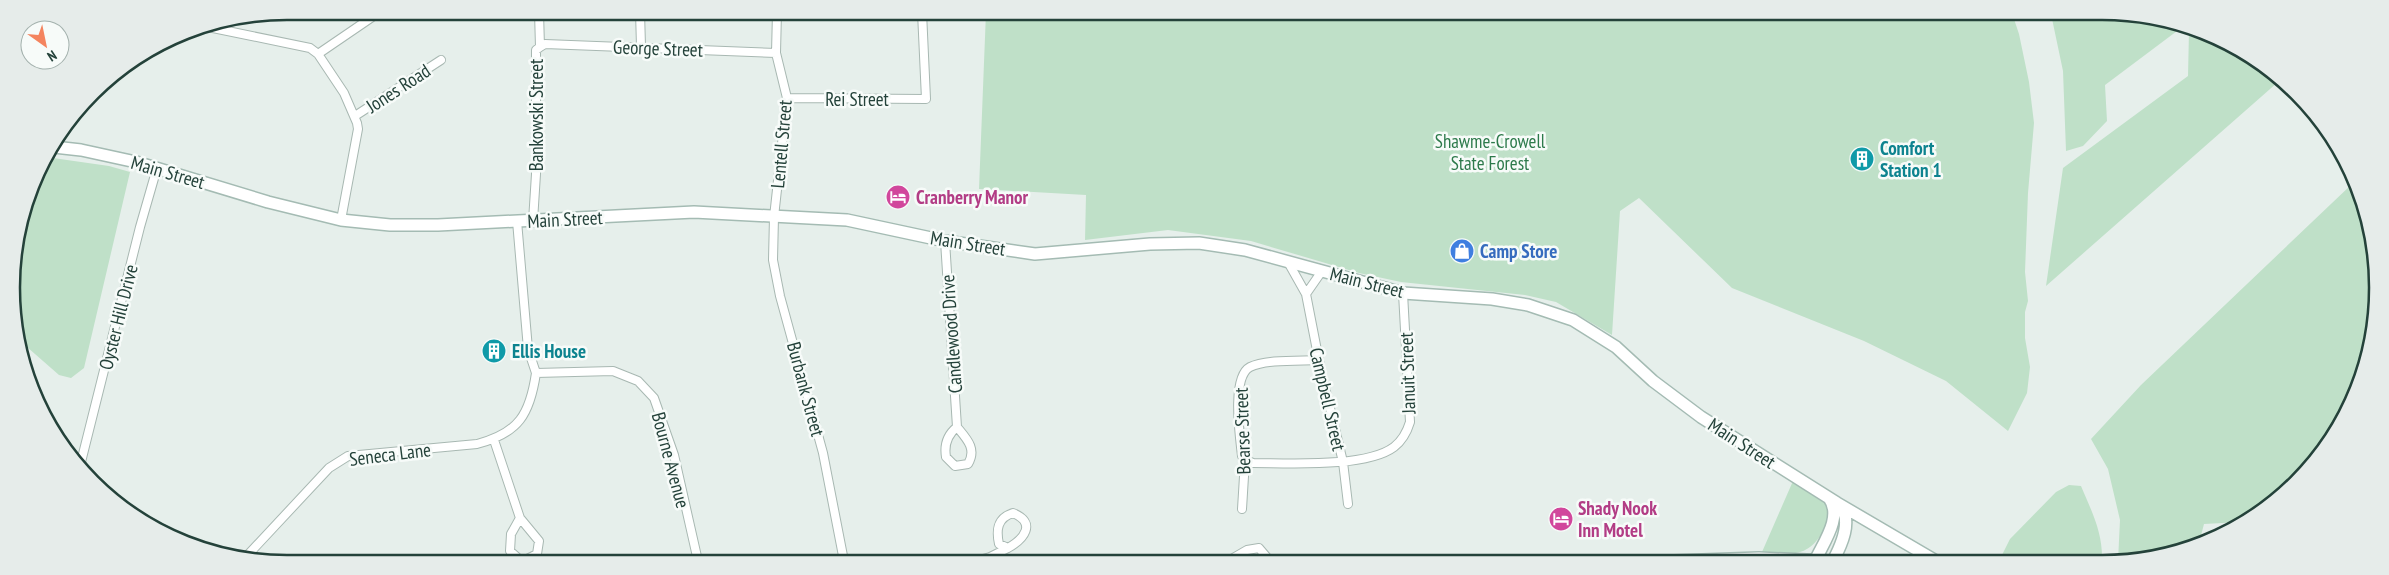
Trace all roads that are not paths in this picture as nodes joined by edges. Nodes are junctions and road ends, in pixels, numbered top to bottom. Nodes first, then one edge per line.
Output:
1 (368, 20) edge
2 (538, 20) edge
3 (640, 20) edge
4 (776, 20) edge
5 (922, 20) edge
6 (218, 29) edge
7 (641, 46) junction
8 (540, 47) junction
9 (776, 53) junction
10 (318, 54) junction
11 (441, 60) dead end
12 (787, 98) junction
13 (355, 116) junction
14 (60, 148) edge
15 (158, 168) junction
16 (774, 216) junction
17 (340, 220) junction
18 (533, 221) junction
19 (517, 222) junction
20 (945, 241) junction
21 (1288, 262) junction
22 (1322, 271) junction
23 (1403, 293) junction
24 (1306, 294) junction
25 (1319, 360) junction
26 (536, 373) junction
27 (957, 428) junction
28 (494, 440) junction
29 (82, 459) edge
30 (1245, 460) junction
31 (1343, 462) junction
32 (1832, 500) junction
33 (1348, 504) dead end
34 (1242, 509) dead end
35 (520, 518) junction
36 (1008, 548) junction
37 (250, 553) edge
38 (514, 555) edge
39 (534, 555) edge
40 (697, 555) edge
41 (843, 555) edge
42 (995, 555) edge
43 (1238, 555) edge
44 (1265, 555) edge
45 (1818, 555) edge
46 (1835, 555) edge
47 (1926, 555) edge

1 - 10 street
2 - 8 street, Bankowski Street
3 - 7 street
4 - 9 street, Lentell Street
5 - 12 street, Rei Street
6 - 10 street
7 - 8 street, George Street
7 - 9 street, George Street
8 - 18 street, Bankowski Street
9 - 12 street, Lentell Street
10 - 13 street
11 - 13 street, Jones Road
12 - 16 street, Lentell Street
13 - 17 street
14 - 15 main road, Main Street
15 - 17 main road, Main Street
15 - 29 street, Oyster Hill Drive
16 - 18 main road, Main Street
16 - 20 main road, Main Street
16 - 41 street, Burbank Street
17 - 19 main road, Main Street
18 - 19 main road, Main Street
19 - 26 street
20 - 21 main road, Main Street
20 - 27 street, Candlewood Drive
21 - 22 main road, Main Street
21 - 24 street, Campbell Street
22 - 23 main road, Main Street
22 - 24 street
23 - 31 street, Januit Street
23 - 32 main road, Main Street
24 - 25 street, Campbell Street
25 - 30 street, Bearse Street
25 - 31 street, Campbell Street
26 - 28 street, Seneca Lane
26 - 40 street, Bourne Avenue
27 - 27 street
28 - 35 street
28 - 37 street, Seneca Lane
30 - 31 street, Januit Street
30 - 34 street, Bearse Street
31 - 33 street, Campbell Street
32 - 45 main road
32 - 46 main road
32 - 47 main road, Main Street
35 - 38 street
35 - 39 street
36 - 36 street
36 - 42 street
43 - 44 street

